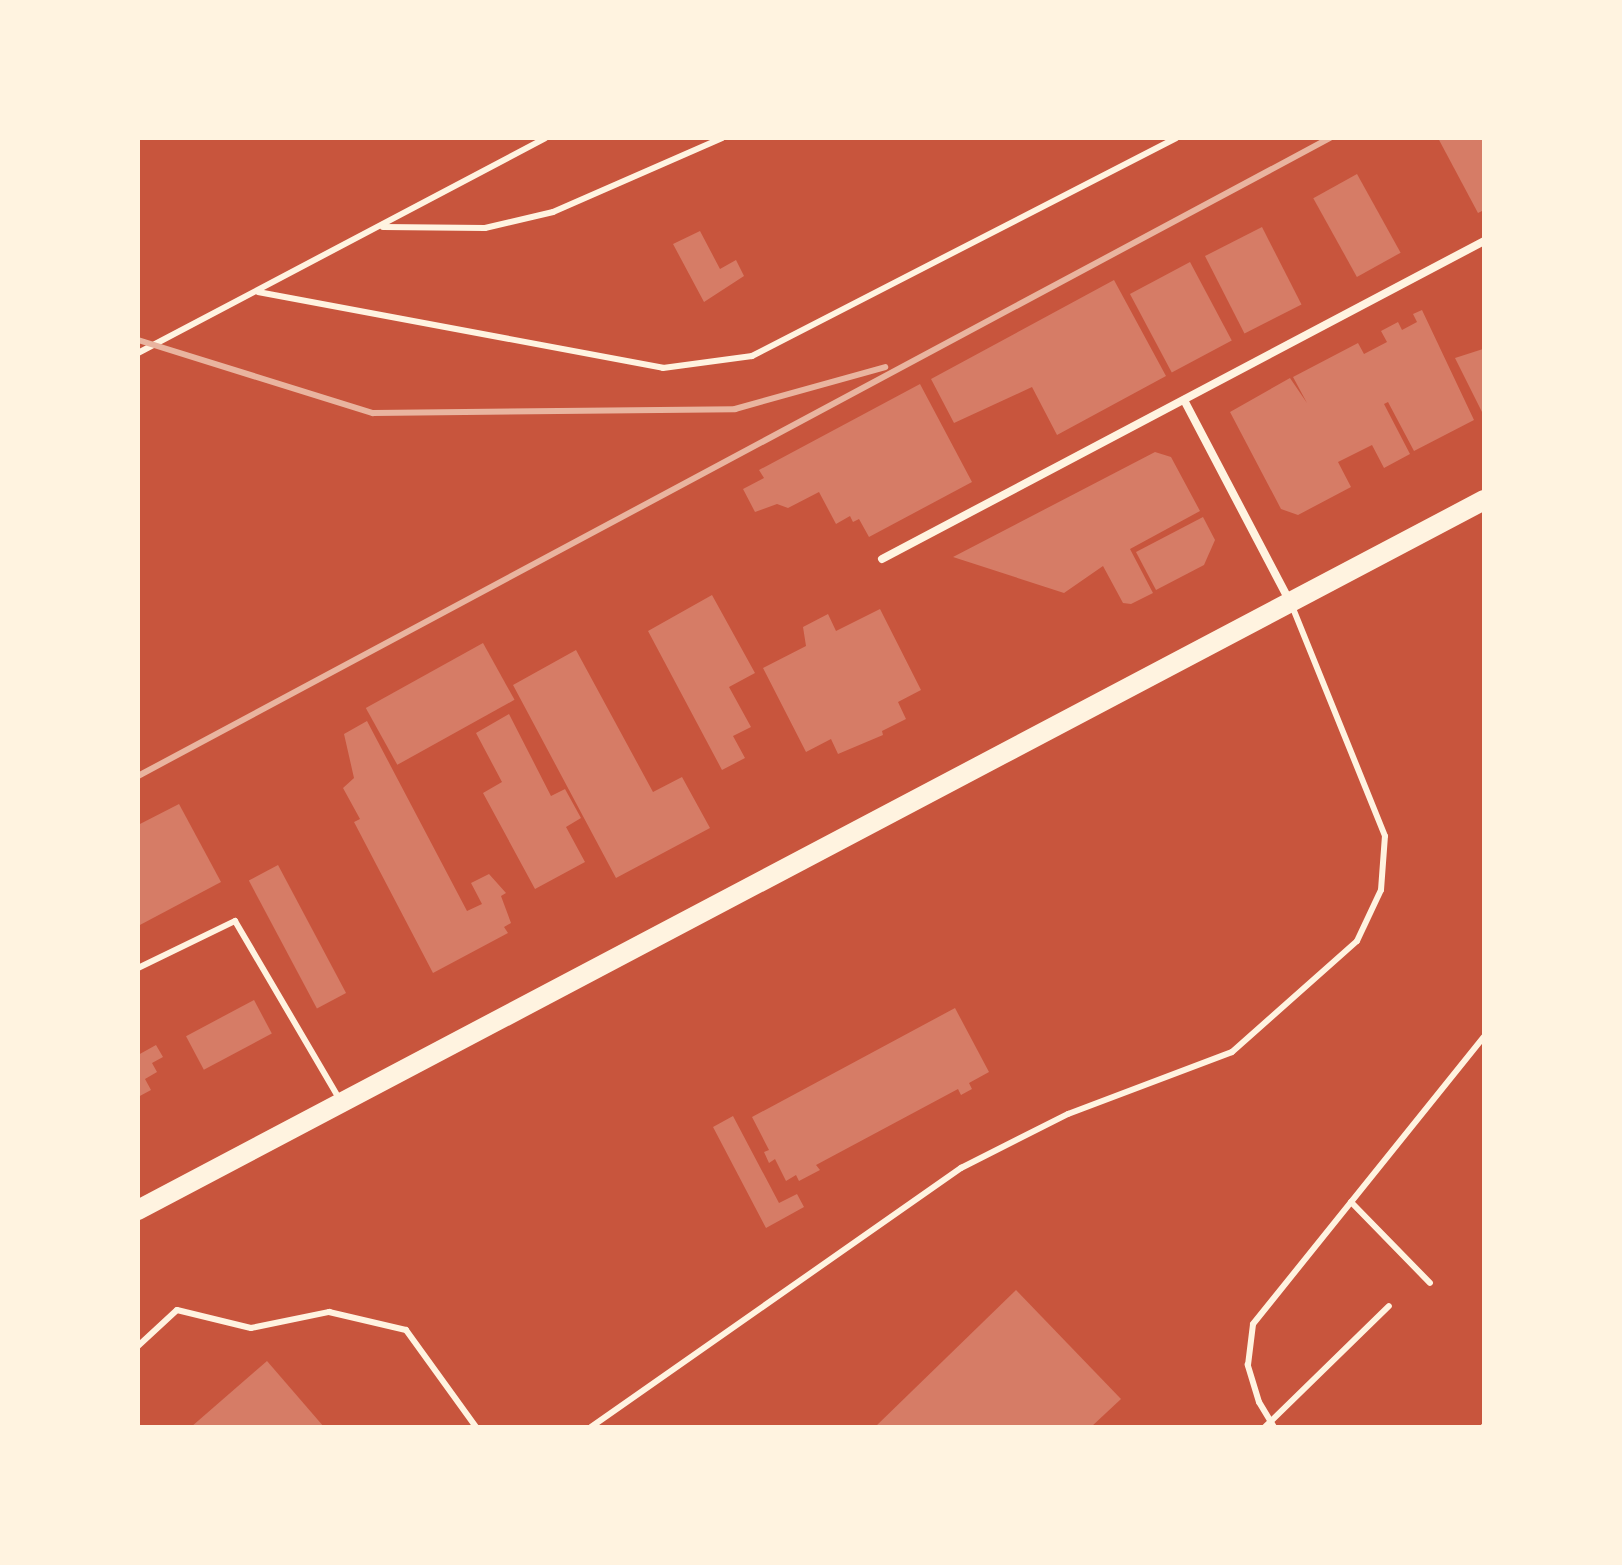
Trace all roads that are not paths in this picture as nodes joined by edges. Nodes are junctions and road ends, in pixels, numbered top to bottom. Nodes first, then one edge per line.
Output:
1 (545, 138) edge
2 (722, 138) edge
3 (1176, 138) edge
4 (379, 227) junction
5 (1484, 241) edge
6 (258, 292) junction
7 (138, 353) edge
8 (1184, 400) junction
9 (1484, 500) edge
10 (882, 559) dead end
11 (1291, 603) junction
12 (138, 968) edge
13 (1484, 1037) edge
14 (342, 1103) junction
15 (1351, 1202) junction
16 (138, 1210) edge
17 (1430, 1283) dead end
18 (1389, 1306) dead end
19 (138, 1346) edge
20 (1274, 1423) edge
21 (476, 1427) edge
22 (591, 1427) edge
23 (1265, 1427) edge

1 - 4 lane
2 - 4 lane
3 - 6 lane
4 - 6 lane
5 - 8 street
6 - 7 lane
8 - 10 street
8 - 11 street
9 - 11 main road
11 - 14 main road
11 - 22 lane
12 - 14 lane
13 - 15 lane
14 - 16 main road
15 - 17 lane
15 - 20 lane
18 - 20 lane
19 - 21 lane
20 - 23 lane

